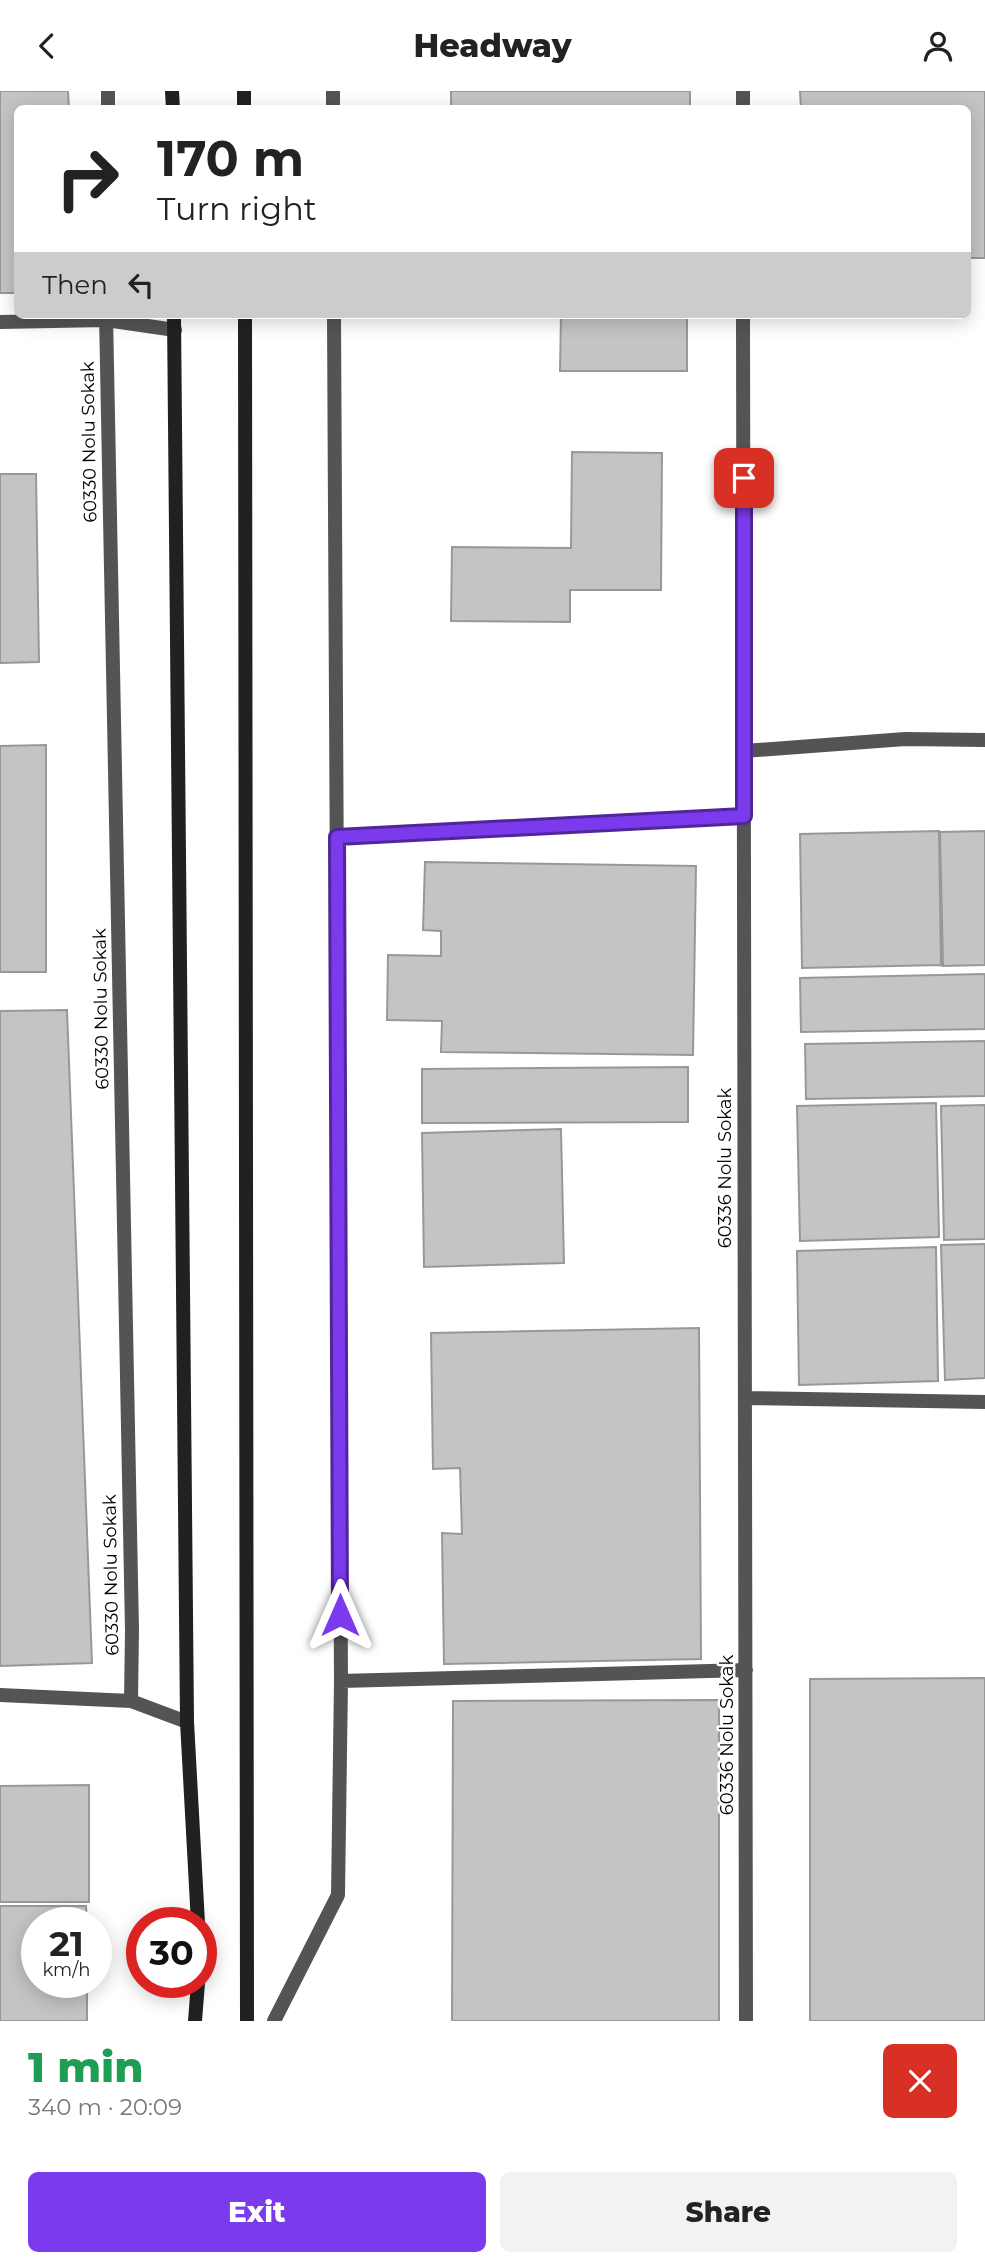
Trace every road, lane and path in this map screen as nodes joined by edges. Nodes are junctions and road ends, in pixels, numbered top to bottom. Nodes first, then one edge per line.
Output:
1 (80, 319) edge
2 (106, 319) edge
3 (112, 319) edge
4 (174, 319) edge
5 (245, 319) edge
6 (334, 319) edge
7 (743, 319) edge
8 (0, 322) edge
9 (175, 330) junction
10 (985, 740) edge
11 (744, 751) junction
12 (744, 816) junction
13 (337, 837) junction
14 (745, 1398) junction
15 (985, 1402) edge
16 (746, 1670) junction
17 (341, 1681) junction
18 (0, 1695) edge
19 (131, 1701) junction
20 (187, 1722) junction
21 (197, 1907) edge
22 (197, 1998) edge
23 (195, 2021) edge
24 (247, 2021) edge
25 (274, 2021) edge
26 (746, 2021) edge

1 - 8 street
2 - 19 street, 60330 Nolu Sokak
3 - 9 street
4 - 9 street
5 - 24 street
6 - 13 street
7 - 11 street, 60336 Nolu Sokak
9 - 20 street
10 - 11 street
11 - 12 street, 60336 Nolu Sokak
12 - 13 street
12 - 14 street, 60336 Nolu Sokak
13 - 17 street
14 - 15 street
14 - 16 street, 60336 Nolu Sokak
16 - 17 street
16 - 26 street, 60336 Nolu Sokak
17 - 25 street
18 - 19 street
19 - 20 street
20 - 21 street
22 - 23 street

